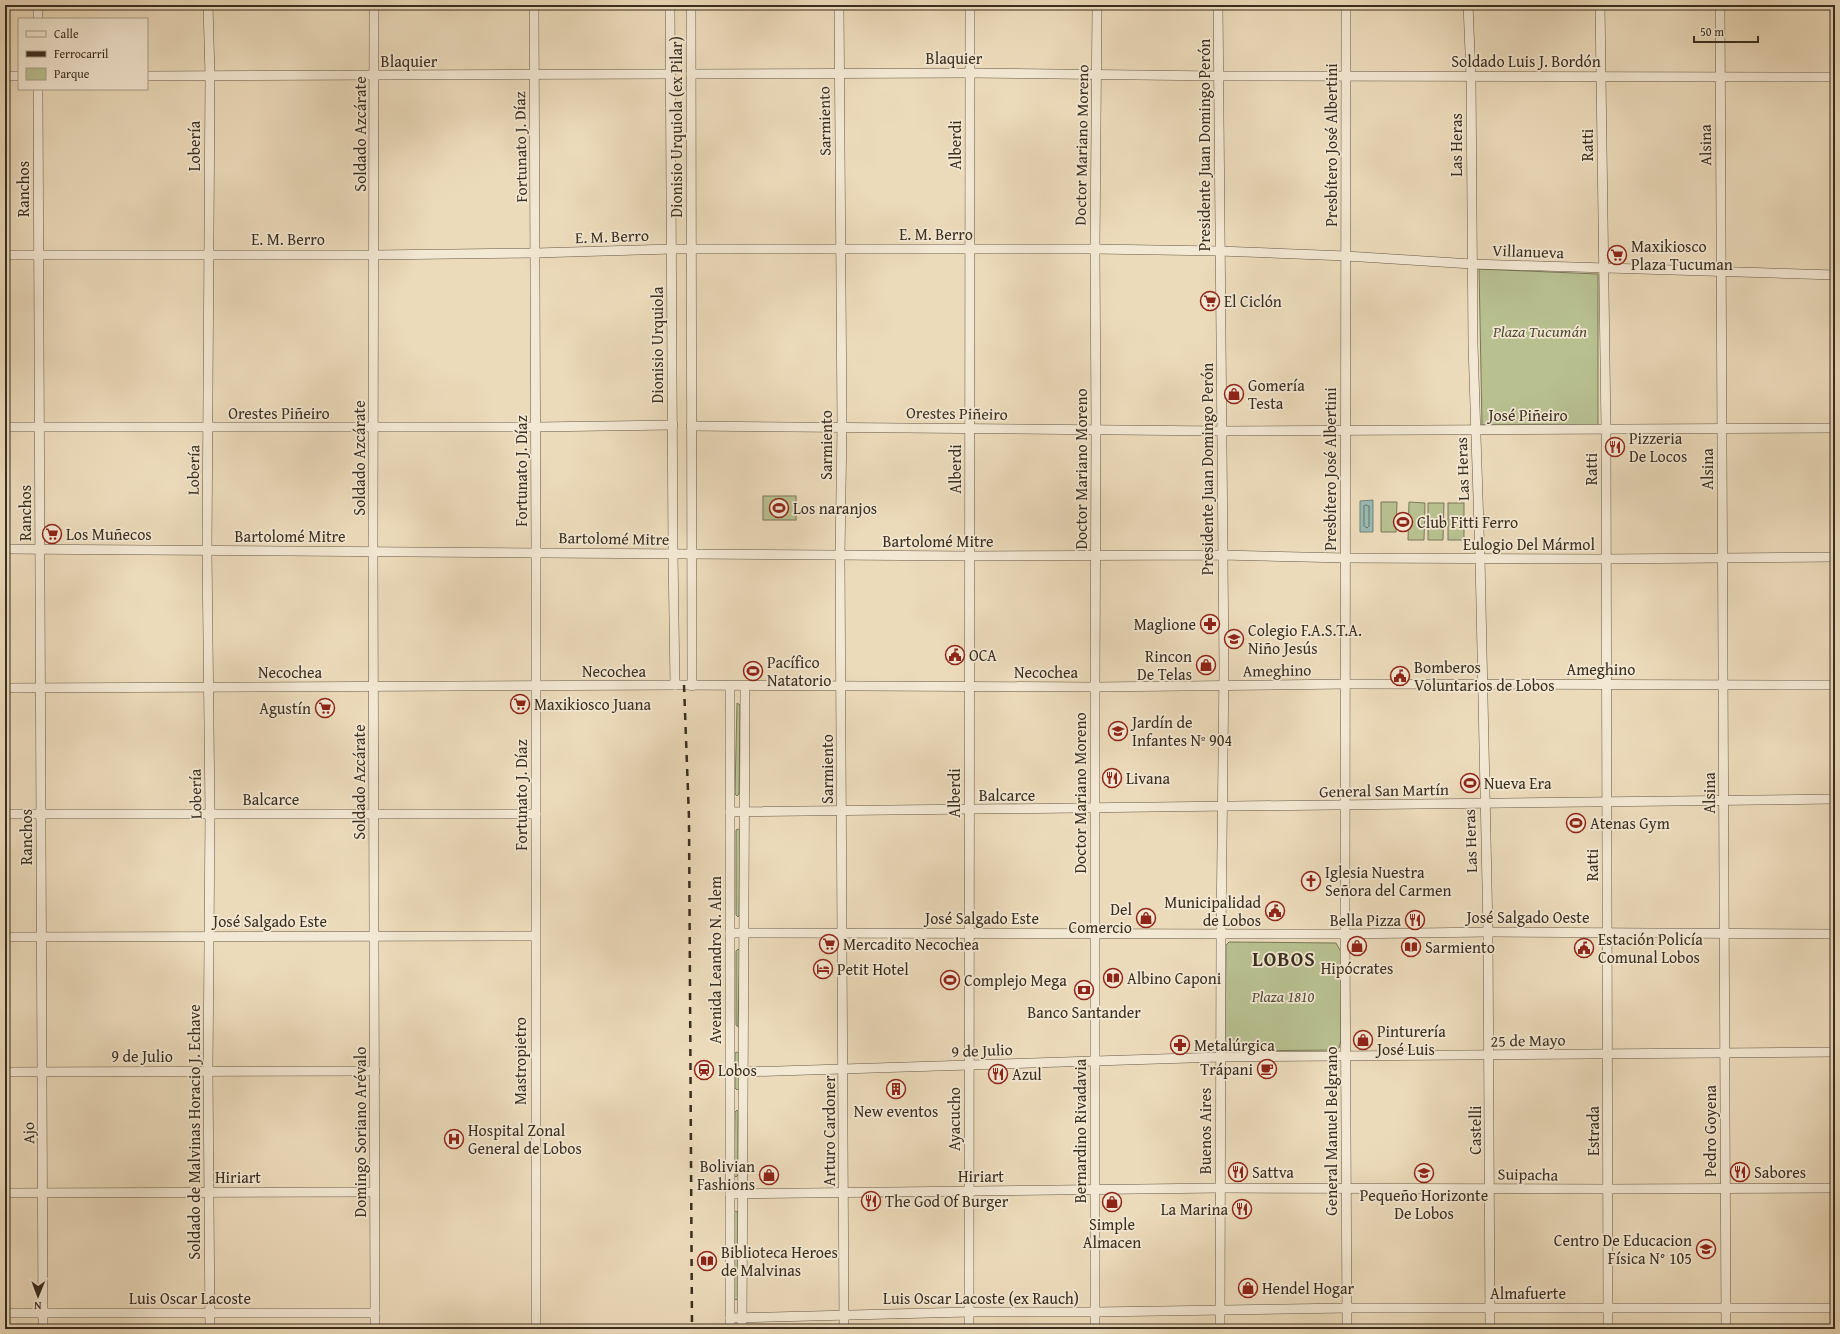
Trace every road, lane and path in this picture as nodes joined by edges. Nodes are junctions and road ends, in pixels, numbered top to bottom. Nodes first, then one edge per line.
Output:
1 (38, 5) edge
2 (208, 5) edge
3 (374, 5) edge
4 (534, 5) edge
5 (670, 5) edge
6 (691, 5) edge
7 (839, 5) edge
8 (970, 5) edge
9 (1096, 5) edge
10 (1218, 5) edge
11 (1346, 5) edge
12 (1468, 5) edge
13 (1600, 5) edge
14 (1720, 5) edge
15 (38, 18) edge
16 (970, 73) junction
17 (670, 74) junction
18 (691, 74) junction
19 (838, 74) junction
20 (534, 75) junction
21 (1097, 75) junction
22 (1347, 75) junction
23 (5, 76) edge
24 (18, 76) edge
25 (148, 76) edge
26 (210, 76) junction
27 (375, 76) junction
28 (1218, 76) junction
29 (1471, 76) junction
30 (1601, 76) junction
31 (1835, 76) edge
32 (1720, 77) junction
33 (38, 90) edge
34 (672, 249) junction
35 (840, 249) junction
36 (970, 249) junction
37 (1095, 249) junction
38 (691, 250) junction
39 (1219, 251) junction
40 (536, 253) junction
41 (209, 254) junction
42 (5, 255) edge
43 (39, 255) junction
44 (374, 255) junction
45 (1346, 256) junction
46 (1472, 264) junction
47 (1603, 268) junction
48 (1722, 272) junction
49 (1835, 275) edge
50 (673, 425) junction
51 (691, 426) junction
52 (842, 426) junction
53 (5, 427) edge
54 (40, 427) junction
55 (374, 427) junction
56 (536, 427) junction
57 (208, 428) junction
58 (970, 428) junction
59 (1722, 428) junction
60 (1835, 428) edge
61 (1096, 430) junction
62 (1345, 430) junction
63 (1606, 430) junction
64 (1221, 431) junction
65 (1476, 431) junction
66 (5, 549) edge
67 (40, 549) junction
68 (373, 550) junction
69 (207, 551) junction
70 (536, 552) junction
71 (673, 554) junction
72 (692, 554) junction
73 (840, 555) junction
74 (1222, 555) junction
75 (970, 556) junction
76 (1095, 556) junction
77 (1835, 556) edge
78 (1722, 557) junction
79 (1346, 558) junction
80 (1480, 558) junction
81 (1605, 559) junction
82 (1346, 684) junction
83 (1606, 684) junction
84 (1724, 684) junction
85 (675, 685) junction
86 (842, 685) junction
87 (1224, 685) junction
88 (1482, 685) junction
89 (1835, 685) edge
90 (208, 686) junction
91 (536, 686) junction
92 (692, 686) junction
93 (730, 686) junction
94 (745, 686) junction
95 (970, 686) junction
96 (373, 687) junction
97 (1095, 687) junction
98 (5, 688) edge
99 (41, 688) junction
100 (1835, 799) edge
101 (1724, 800) junction
102 (1606, 802) junction
103 (1484, 804) junction
104 (1346, 805) junction
105 (1222, 808) junction
106 (1095, 809) junction
107 (969, 810) junction
108 (841, 811) junction
109 (730, 812) junction
110 (744, 812) junction
111 (5, 814) edge
112 (42, 814) junction
113 (210, 814) junction
114 (374, 814) junction
115 (536, 814) junction
116 (842, 932) junction
117 (1488, 932) junction
118 (1608, 932) junction
119 (730, 933) junction
120 (744, 933) junction
121 (969, 933) junction
122 (1095, 933) junction
123 (1221, 933) junction
124 (1724, 933) junction
125 (1345, 934) junction
126 (1835, 934) edge
127 (210, 936) junction
128 (374, 936) junction
129 (535, 936) junction
130 (5, 937) edge
131 (41, 937) junction
132 (730, 1038) junction
133 (744, 1038) junction
134 (1835, 1052) edge
135 (1726, 1053) junction
136 (1608, 1054) junction
137 (1345, 1056) junction
138 (1489, 1056) junction
139 (1221, 1057) junction
140 (1096, 1062) junction
141 (969, 1065) junction
142 (844, 1069) junction
143 (42, 1071) junction
144 (208, 1071) junction
145 (375, 1071) junction
146 (5, 1072) edge
147 (744, 1072) junction
148 (730, 1102) junction
149 (743, 1102) junction
150 (1220, 1188) junction
151 (1490, 1188) junction
152 (1725, 1188) junction
153 (1835, 1188) edge
154 (1346, 1189) junction
155 (970, 1190) junction
156 (1608, 1190) junction
157 (1095, 1191) junction
158 (43, 1192) junction
159 (208, 1192) junction
160 (375, 1192) junction
161 (5, 1193) edge
162 (845, 1193) junction
163 (730, 1194) junction
164 (743, 1194) junction
165 (1347, 1308) junction
166 (1490, 1308) junction
167 (1608, 1308) junction
168 (1726, 1308) junction
169 (1835, 1308) edge
170 (1220, 1310) junction
171 (970, 1312) junction
172 (1095, 1312) junction
173 (5, 1313) edge
174 (43, 1313) junction
175 (210, 1313) junction
176 (375, 1313) junction
177 (844, 1314) junction
178 (742, 1317) junction
179 (730, 1318) junction
180 (43, 1329) edge
181 (210, 1329) edge
182 (375, 1329) edge
183 (536, 1329) edge
184 (730, 1329) edge
185 (742, 1329) edge
186 (844, 1329) edge
187 (970, 1329) edge
188 (1095, 1329) edge
189 (1220, 1329) edge
190 (1347, 1329) edge
191 (1490, 1329) edge
192 (1608, 1329) edge
193 (1726, 1329) edge

1 - 15 street
2 - 26 street, Lobería
3 - 27 street, Soldado Azcárate
4 - 20 street, Fortunato J. Díaz
5 - 17 street, Dionisio Urquiola
6 - 18 street, Dionisio Urquiola (ex Pilar)
7 - 19 street, Sarmiento
8 - 16 street, Alberdi
9 - 21 street, Doctor Mariano Moreno
10 - 28 street, Presidente Juan Domingo Perón
11 - 22 street, Presbítero José Albertini
12 - 29 street, Las Heras
13 - 30 street, Ratti
14 - 32 street, Alsina
16 - 19 street, Blaquier
16 - 21 street, Blaquier
16 - 36 street, Alberdi
17 - 20 street, Blaquier
17 - 34 street, Dionisio Urquiola
18 - 19 street, Blaquier
18 - 38 street, Dionisio Urquiola (ex Pilar)
19 - 35 street, Sarmiento
20 - 27 street, Blaquier
20 - 40 street, Fortunato J. Díaz
21 - 28 street, Blaquier
21 - 37 street, Doctor Mariano Moreno
22 - 28 street, Soldado Luis J. Bordón
22 - 29 street, Soldado Luis J. Bordón
22 - 45 street, Presbítero José Albertini
23 - 24 street
25 - 26 street, Blaquier
26 - 27 street, Blaquier
26 - 41 street, Lobería
27 - 44 street, Soldado Azcárate
28 - 39 street, Presidente Juan Domingo Perón
29 - 30 street, Soldado Luis J. Bordón
29 - 46 street, Las Heras
30 - 32 street, Soldado Luis J. Bordón
30 - 47 street, Ratti
31 - 32 street, Soldado Luis J. Bordón
32 - 48 street, Alsina
33 - 43 street, Ranchos
34 - 38 street, E. M. Berro
34 - 40 street, E. M. Berro
34 - 50 street, Dionisio Urquiola
35 - 36 street, E. M. Berro
35 - 38 street, E. M. Berro
35 - 52 street, Sarmiento
36 - 37 street, E. M. Berro
36 - 58 street, Alberdi
37 - 39 street, E. M. Berro
37 - 61 street, Doctor Mariano Moreno
38 - 51 street
39 - 45 street, Villanueva
39 - 64 street, Presidente Juan Domingo Perón
40 - 44 street, E. M. Berro
40 - 56 street, Fortunato J. Díaz
41 - 43 street, E. M. Berro
41 - 44 street, E. M. Berro
41 - 57 street, Lobería
42 - 43 street, E. M. Berro
43 - 54 street, Ranchos
44 - 55 street, Soldado Azcárate
45 - 46 street, Villanueva
45 - 62 street, Presbítero José Albertini
46 - 47 street, Villanueva
46 - 65 street, Las Heras
47 - 48 street, Villanueva
47 - 63 street, Ratti
48 - 49 street, Villanueva
48 - 59 street, Alsina
50 - 56 street, Orestes Piñeiro
50 - 71 street, Dionisio Urquiola
51 - 52 street, Orestes Piñeiro
51 - 72 street
52 - 58 street, Orestes Piñeiro
52 - 73 street, Sarmiento
53 - 54 street, Orestes Piñeiro
54 - 57 street, Orestes Piñeiro
54 - 67 street, Ranchos
55 - 56 street, Orestes Piñeiro
55 - 57 street, Orestes Piñeiro
55 - 68 street, Soldado Azcárate
56 - 70 street, Fortunato J. Díaz
57 - 69 street, Lobería
58 - 61 street, Orestes Piñeiro
58 - 75 street, Alberdi
59 - 60 street, José Piñeiro
59 - 63 street, José Piñeiro
59 - 78 street, Alsina
61 - 64 street, Orestes Piñeiro
61 - 76 street, Doctor Mariano Moreno
62 - 64 street, José Piñeiro
62 - 65 street, José Piñeiro
62 - 79 street, Presbítero José Albertini
63 - 65 street, José Piñeiro
63 - 81 street, Ratti
64 - 74 street, Presidente Juan Domingo Perón
65 - 80 street, Las Heras
66 - 67 street, Bartolomé Mitre
67 - 69 street, Bartolomé Mitre
67 - 99 street, Ranchos
68 - 69 street, Bartolomé Mitre
68 - 70 street, Bartolomé Mitre
68 - 96 street, Soldado Azcárate
69 - 90 street, Lobería
70 - 71 street, Bartolomé Mitre
70 - 91 street, Fortunato J. Díaz
71 - 72 street, Bartolomé Mitre
71 - 85 street, Dionisio Urquiola
72 - 73 street, Bartolomé Mitre
72 - 92 street
73 - 75 street, Bartolomé Mitre
73 - 86 street, Sarmiento
74 - 76 street, Bartolomé Mitre
74 - 79 street, Eulogio Del Mármol
74 - 87 street, Presidente Juan Domingo Perón
75 - 76 street, Bartolomé Mitre
75 - 95 street, Alberdi
76 - 97 street, Doctor Mariano Moreno
77 - 78 street, Eulogio Del Mármol
78 - 81 street, Eulogio Del Mármol
78 - 84 street, Alsina
79 - 80 street, Eulogio Del Mármol
79 - 82 street, Presbítero José Albertini
80 - 81 street, Eulogio Del Mármol
80 - 88 street, Las Heras
81 - 83 street, Ratti
82 - 87 street, Ameghino
82 - 88 street, Ameghino
82 - 104 street, Presbítero José Albertini
83 - 84 street, Ameghino
83 - 88 street, Ameghino
83 - 102 street, Ratti
84 - 89 street, Ameghino
84 - 101 street, Alsina
85 - 91 street, Necochea
85 - 92 street, Necochea
86 - 94 street, Necochea
86 - 95 street, Necochea
86 - 108 street, Sarmiento
87 - 97 street, Necochea
87 - 105 street, Presidente Juan Domingo Perón
88 - 103 street, Las Heras
90 - 96 street, Necochea
90 - 99 street, Necochea
90 - 113 street, Lobería
91 - 96 street, Necochea
91 - 115 street, Fortunato J. Díaz
92 - 93 street, Necochea
93 - 94 street, Necochea
93 - 109 street, Avenida Leandro N. Alem
94 - 110 street, Avenida Leandro N. Alem
95 - 97 street, Necochea
95 - 107 street, Alberdi
96 - 114 street, Soldado Azcárate
97 - 106 street, Doctor Mariano Moreno
98 - 99 street, Necochea
99 - 112 street, Ranchos
100 - 101 street, General San Martín
101 - 102 street, General San Martín
101 - 124 street, Alsina
102 - 103 street, General San Martín
102 - 118 street, Ratti
103 - 104 street, General San Martín
103 - 117 street, Las Heras
104 - 105 street, General San Martín
104 - 125 street, Presbítero José Albertini
105 - 106 street, Balcarce
105 - 123 street, Presidente Juan Domingo Perón
106 - 107 street, Balcarce
106 - 122 street, Doctor Mariano Moreno
107 - 108 street, Balcarce
107 - 121 street, Alberdi
108 - 110 street, Balcarce
108 - 116 street, Sarmiento
109 - 110 street, Balcarce
109 - 119 street, Avenida Leandro N. Alem
110 - 120 street, Avenida Leandro N. Alem
111 - 112 street, Balcarce
112 - 113 street, Balcarce
112 - 131 street, Ranchos
113 - 114 street, Balcarce
113 - 127 street, Lobería
114 - 115 street, Balcarce
114 - 128 street, Soldado Azcárate
115 - 129 street, Fortunato J. Díaz
116 - 120 street, José Salgado Este
116 - 121 street, José Salgado Este
116 - 142 street, Arturo Cardoner
117 - 118 street, José Salgado Oeste
117 - 125 street, José Salgado Oeste
117 - 138 street, Castelli
118 - 124 street, José Salgado Oeste
118 - 136 street, Estrada
119 - 120 street, José Salgado Este
119 - 132 street, Avenida Leandro N. Alem
120 - 133 street, Avenida Leandro N. Alem
121 - 122 street, José Salgado Este
121 - 141 street, Ayacucho
122 - 123 street, José Salgado Este
122 - 140 street, Bernardino Rivadavia
123 - 125 street, José Salgado Oeste
123 - 139 street, Buenos Aires
124 - 126 street, José Salgado Oeste
124 - 135 street, Pedro Goyena
125 - 137 street, General Manuel Belgrano
127 - 128 street, José Salgado Este
127 - 131 street, José Salgado Este
127 - 144 street, Soldado de Malvinas Horacio J. Echave
128 - 129 street, José Salgado Este
128 - 145 street, Domingo Soriano Arévalo
129 - 183 street, Mastropietro
130 - 131 street, José Salgado Este
131 - 143 street, Ajo
132 - 133 street
132 - 148 street, Avenida Leandro N. Alem
133 - 147 street, Avenida Leandro N. Alem
134 - 135 street, 25 de Mayo
135 - 136 street, 25 de Mayo
135 - 152 street, Pedro Goyena
136 - 138 street, 25 de Mayo
136 - 156 street, Estrada
137 - 138 street, 25 de Mayo
137 - 139 street, 25 de Mayo
137 - 154 street, General Manuel Belgrano
138 - 151 street, Castelli
139 - 140 street, 9 de Julio
139 - 150 street, Buenos Aires
140 - 141 street, 9 de Julio
140 - 157 street, Bernardino Rivadavia
141 - 142 street, 9 de Julio
141 - 155 street, Ayacucho
142 - 147 street, 9 de Julio
142 - 162 street, Arturo Cardoner
143 - 144 street, 9 de Julio
143 - 146 street, 9 de Julio
143 - 158 street, Ajo
144 - 145 street, 9 de Julio
144 - 159 street, Soldado de Malvinas Horacio J. Echave
145 - 160 street, Domingo Soriano Arévalo
147 - 149 street, Avenida Leandro N. Alem
148 - 149 street
148 - 163 street, Avenida Leandro N. Alem
149 - 164 street, Avenida Leandro N. Alem
150 - 154 street, Suipacha
150 - 157 street, Hiriart
150 - 170 street, Buenos Aires
151 - 154 street, Suipacha
151 - 156 street, Suipacha
151 - 166 street, Castelli
152 - 153 street, Suipacha
152 - 156 street, Suipacha
152 - 168 street, Pedro Goyena
154 - 165 street, General Manuel Belgrano
155 - 157 street, Hiriart
155 - 162 street, Hiriart
155 - 171 street, Ayacucho
156 - 167 street, Estrada
157 - 172 street, Bernardino Rivadavia
158 - 159 street, Hiriart
158 - 161 street, Hiriart
158 - 174 street, Ajo
159 - 160 street, Hiriart
159 - 175 street, Soldado de Malvinas Horacio J. Echave
160 - 176 street, Domingo Soriano Arévalo
162 - 164 street, Hiriart
162 - 177 street, Arturo Cardoner
163 - 164 street, Hiriart
163 - 179 street, Avenida Leandro N. Alem
164 - 178 street, Avenida Leandro N. Alem
165 - 166 street, Almafuerte
165 - 170 street, Almafuerte
165 - 190 street, General Manuel Belgrano
166 - 167 street, Almafuerte
166 - 191 street, Castelli
167 - 168 street, Almafuerte
167 - 192 street, Estrada
168 - 169 street, Almafuerte
168 - 193 street, Pedro Goyena
170 - 172 street, Luis Oscar Lacoste (ex Rauch)
170 - 189 street, Buenos Aires
171 - 172 street, Luis Oscar Lacoste (ex Rauch)
171 - 177 street, Luis Oscar Lacoste (ex Rauch)
171 - 187 street, Ayacucho
172 - 188 street, Bernardino Rivadavia
173 - 174 street, Luis Oscar Lacoste
174 - 175 street, Luis Oscar Lacoste
174 - 180 street, Ajo
175 - 176 street, Luis Oscar Lacoste
175 - 181 street, Soldado de Malvinas Horacio J. Echave
176 - 182 street, Domingo Soriano Arévalo
177 - 178 street, Luis Oscar Lacoste (ex Rauch)
177 - 186 street, Arturo Cardoner
178 - 179 street, Luis Oscar Lacoste (ex Rauch)
178 - 185 street, Avenida Leandro N. Alem
179 - 184 street, Avenida Leandro N. Alem

